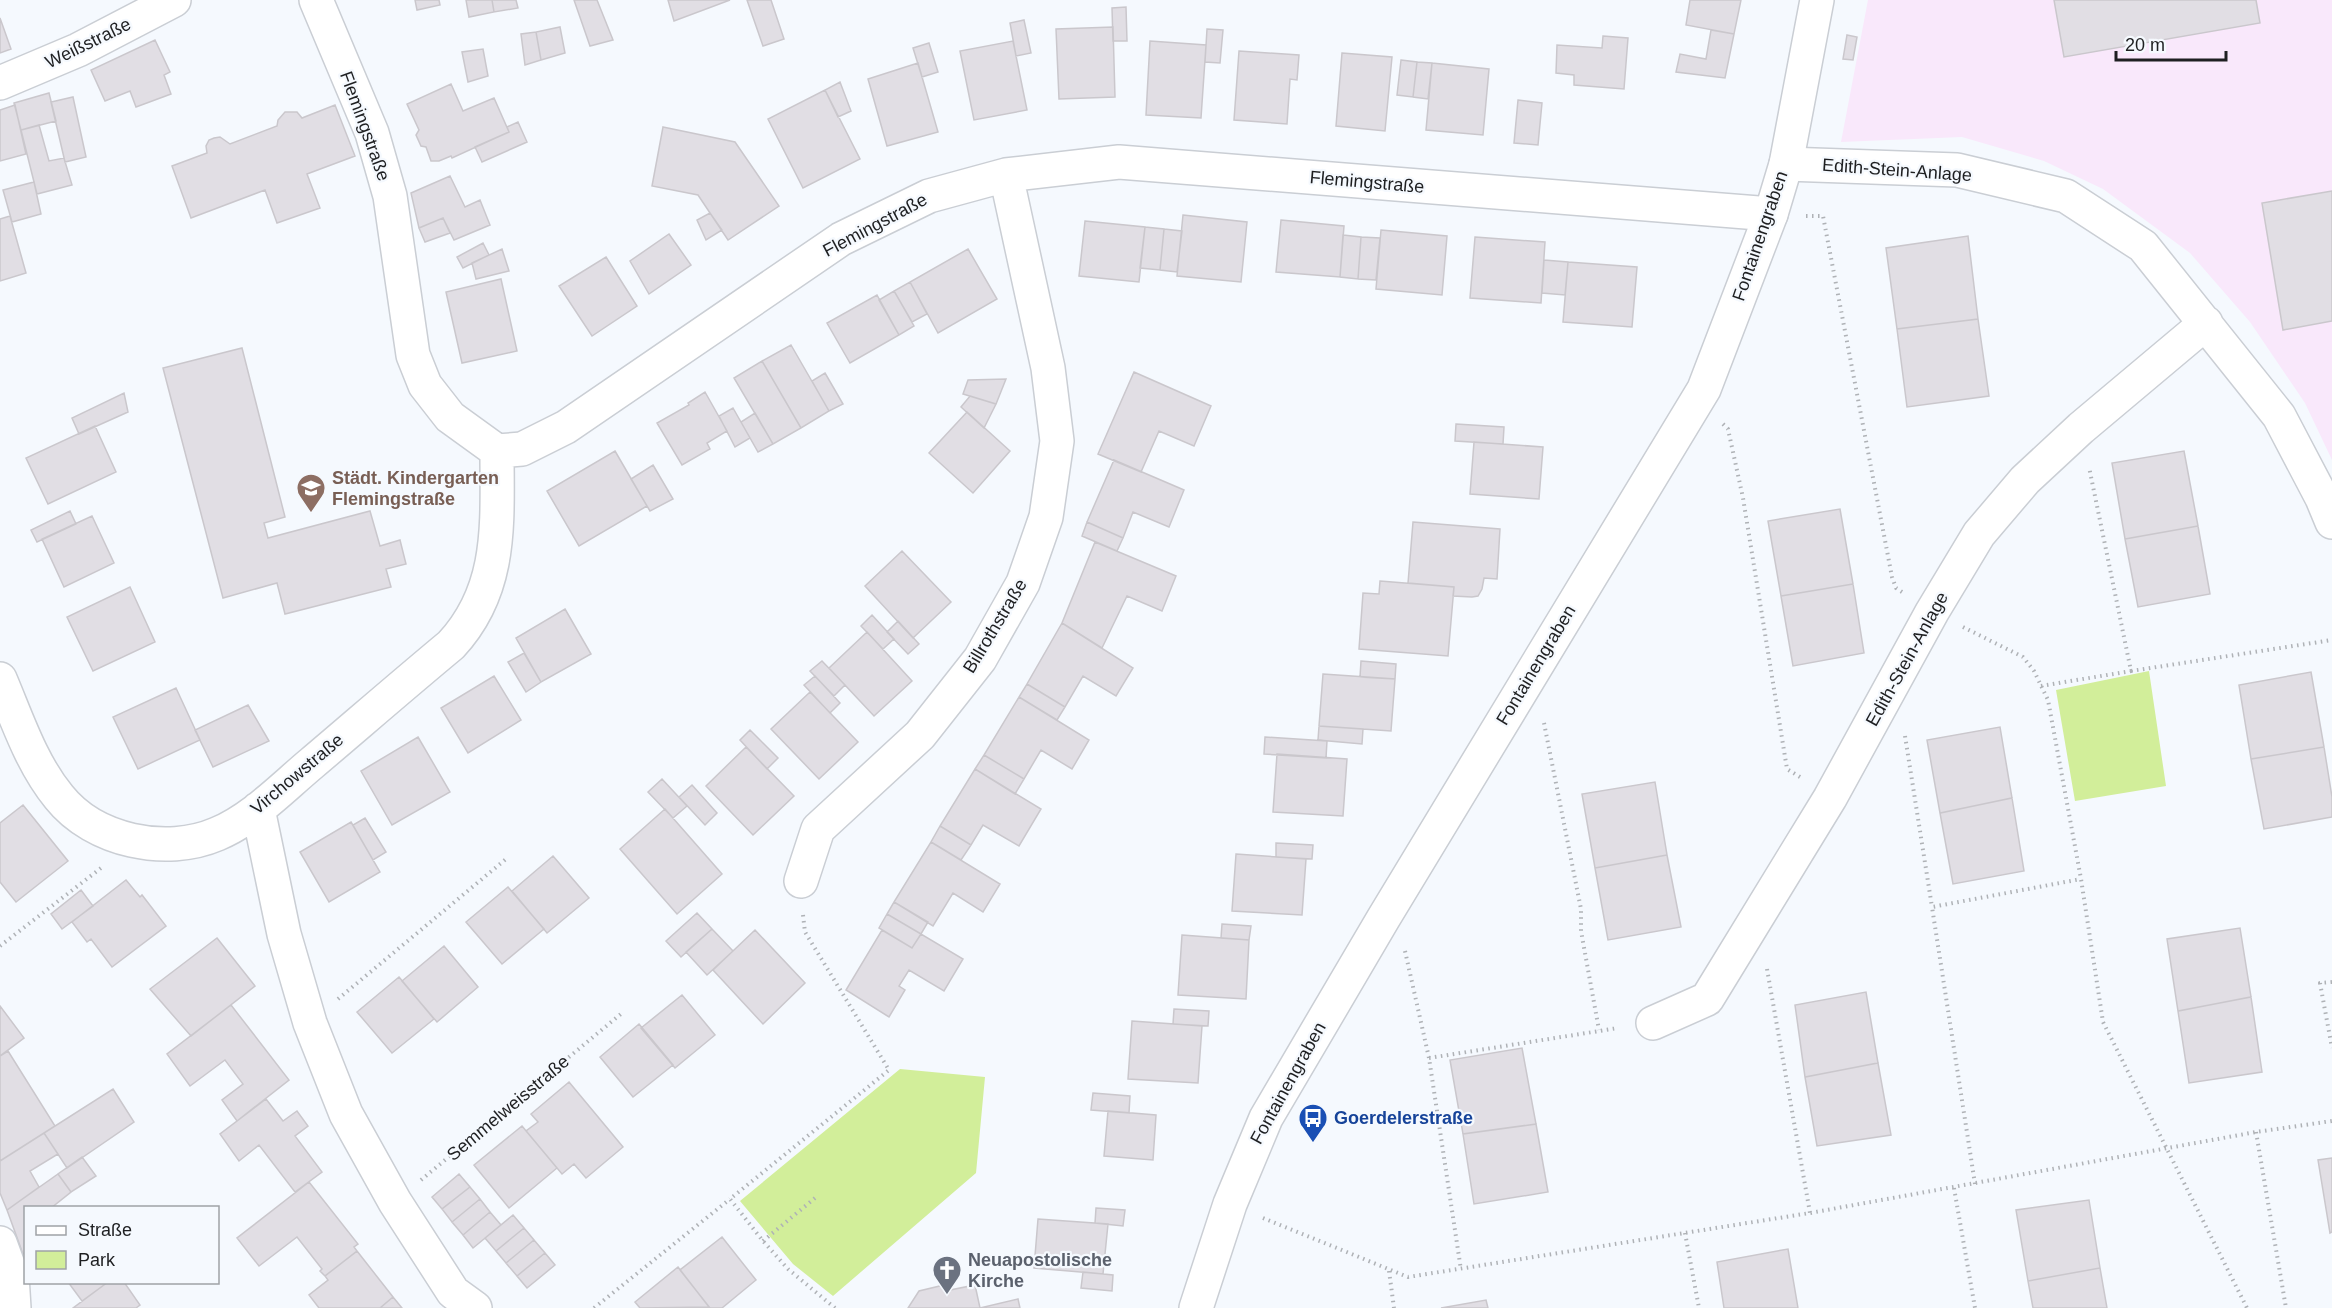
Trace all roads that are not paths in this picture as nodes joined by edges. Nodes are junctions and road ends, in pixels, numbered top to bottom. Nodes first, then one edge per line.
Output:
1 (174, 0) edge
2 (316, 0) edge
3 (1817, 0) edge
4 (0, 83) edge
5 (1786, 164) junction
6 (1006, 175) junction
7 (1771, 214) junction
8 (2206, 323) junction
9 (497, 451) junction
10 (2332, 522) edge
11 (0, 679) edge
12 (258, 809) junction
13 (801, 880) road end
14 (1653, 1023) road end
15 (0, 1243) edge
16 (14, 1308) edge
17 (475, 1308) edge
18 (1196, 1308) edge

1 - 4 street, Weißstraße
2 - 9 street, Flemingstraße
3 - 5 street, Fontainengraben
5 - 7 street, Fontainengraben
5 - 8 street, Edith-Stein-Anlage
6 - 7 street, Flemingstraße
6 - 9 street, Flemingstraße
6 - 13 street, Billrothstraße
7 - 18 street, Fontainengraben
8 - 10 street, Edith-Stein-Anlage
8 - 14 street, Edith-Stein-Anlage
9 - 12 street, Virchowstraße
11 - 12 street, Virchowstraße
12 - 17 street
15 - 16 street

